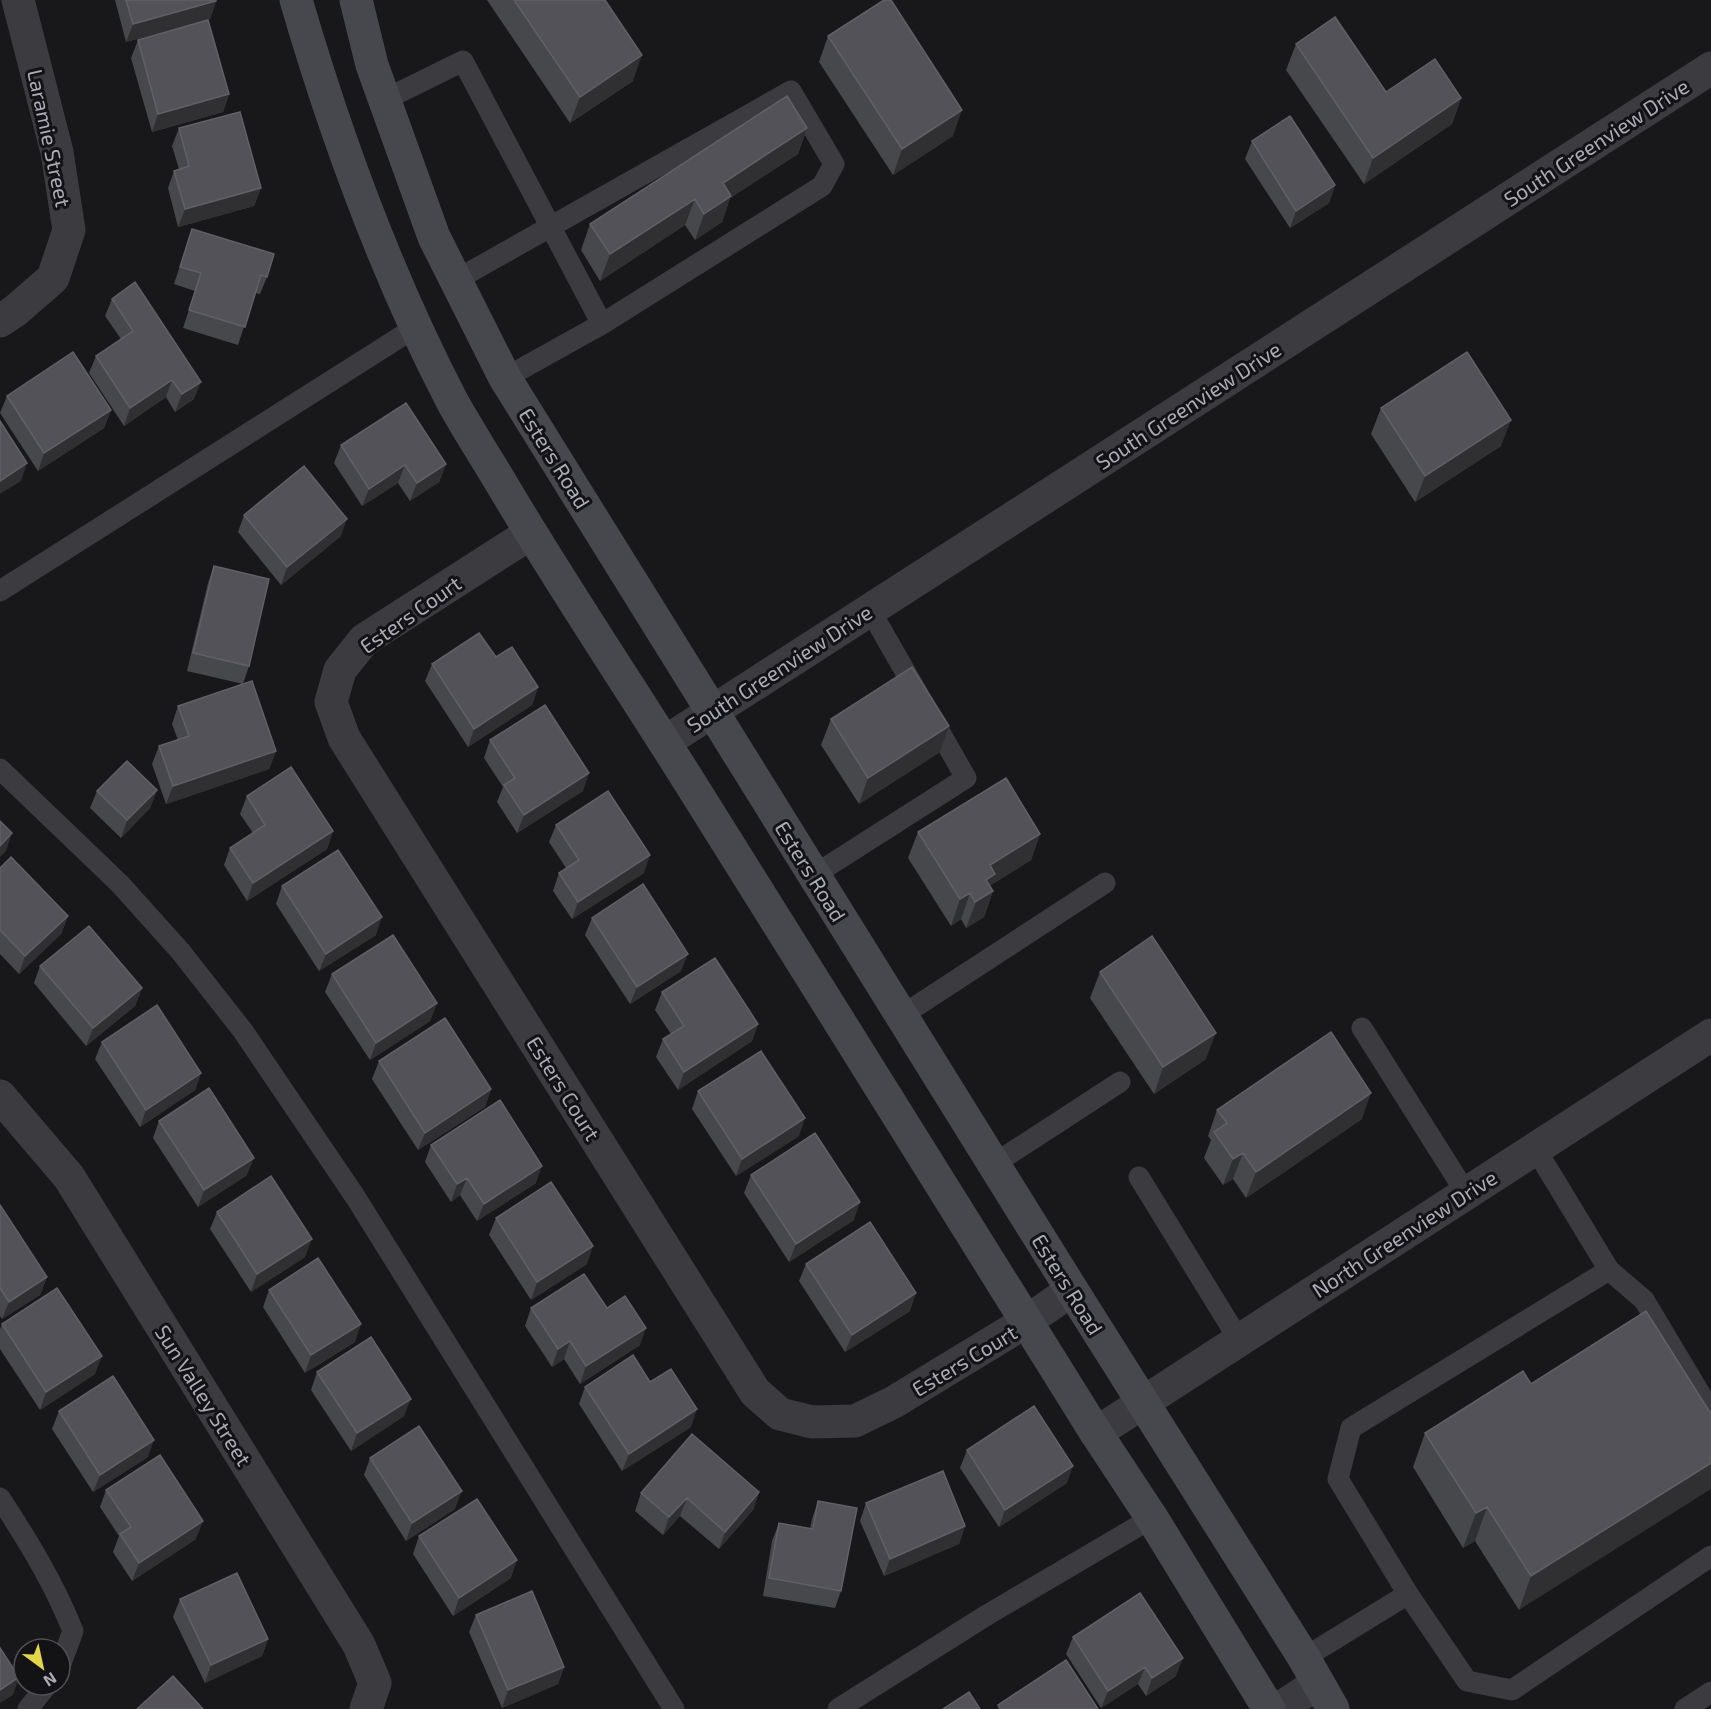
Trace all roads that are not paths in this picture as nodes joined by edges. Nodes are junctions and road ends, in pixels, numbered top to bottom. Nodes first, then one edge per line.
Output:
1 (18, 0) edge
2 (296, 0) edge
3 (356, 0) edge
4 (1711, 68) edge
5 (384, 100) junction
6 (550, 226) junction
7 (456, 280) junction
8 (0, 321) edge
9 (602, 324) junction
10 (416, 327) junction
11 (505, 378) junction
12 (531, 532) junction
13 (0, 591) edge
14 (870, 610) junction
15 (712, 711) junction
16 (665, 742) junction
17 (0, 769) edge
18 (814, 875) junction
19 (1105, 883) dead end
20 (901, 1016) junction
21 (1362, 1028) dead end
22 (1711, 1035) edge
23 (1120, 1082) dead end
24 (0, 1096) edge
25 (1535, 1148) junction
26 (994, 1164) junction
27 (1140, 1176) dead end
28 (1466, 1193) junction
29 (1609, 1270) junction
30 (1072, 1290) junction
31 (1027, 1321) junction
32 (1239, 1340) junction
33 (1142, 1403) junction
34 (1711, 1412) edge
35 (1096, 1433) junction
36 (0, 1498) edge
37 (1152, 1518) junction
38 (1711, 1556) edge
39 (1408, 1594) junction
40 (70, 1637) edge
41 (1318, 1683) edge
42 (1711, 1692) edge
43 (38, 1697) edge
44 (28, 1709) edge
45 (366, 1709) edge
46 (674, 1709) edge
47 (838, 1709) edge
48 (1269, 1709) edge
49 (1279, 1709) edge
50 (1685, 1709) edge

1 - 8 street, Laramie Street
2 - 10 main road
3 - 5 main road, Esters Road
4 - 14 street, South Greenview Drive
5 - 6 lane
5 - 7 main road, Esters Road
6 - 7 lane
6 - 9 lane
6 - 9 lane
7 - 11 main road, Esters Road
9 - 11 lane
10 - 12 main road
10 - 13 lane
11 - 15 main road, Esters Road
12 - 16 main road
12 - 31 street, Esters Court
14 - 15 street, South Greenview Drive
14 - 18 lane
15 - 16 street, South Greenview Drive
15 - 18 main road, Esters Road
16 - 31 main road
17 - 46 lane
18 - 20 main road, Esters Road
19 - 20 lane
20 - 26 main road, Esters Road
21 - 28 lane
22 - 25 street, North Greenview Drive
23 - 26 lane
24 - 45 street, Sun Valley Street
25 - 28 street, North Greenview Drive
25 - 29 lane
26 - 30 main road, Esters Road
27 - 32 lane
28 - 32 street, North Greenview Drive
29 - 34 lane
29 - 39 lane
30 - 31 street, Esters Court
30 - 33 main road, Esters Road
31 - 35 main road
32 - 33 street, North Greenview Drive
33 - 35 street, North Greenview Drive
33 - 41 main road, Esters Road
35 - 37 main road
36 - 40 lane
37 - 47 lane
37 - 48 main road
38 - 39 lane
39 - 41 lane
41 - 49 street
42 - 50 lane
43 - 44 lane

